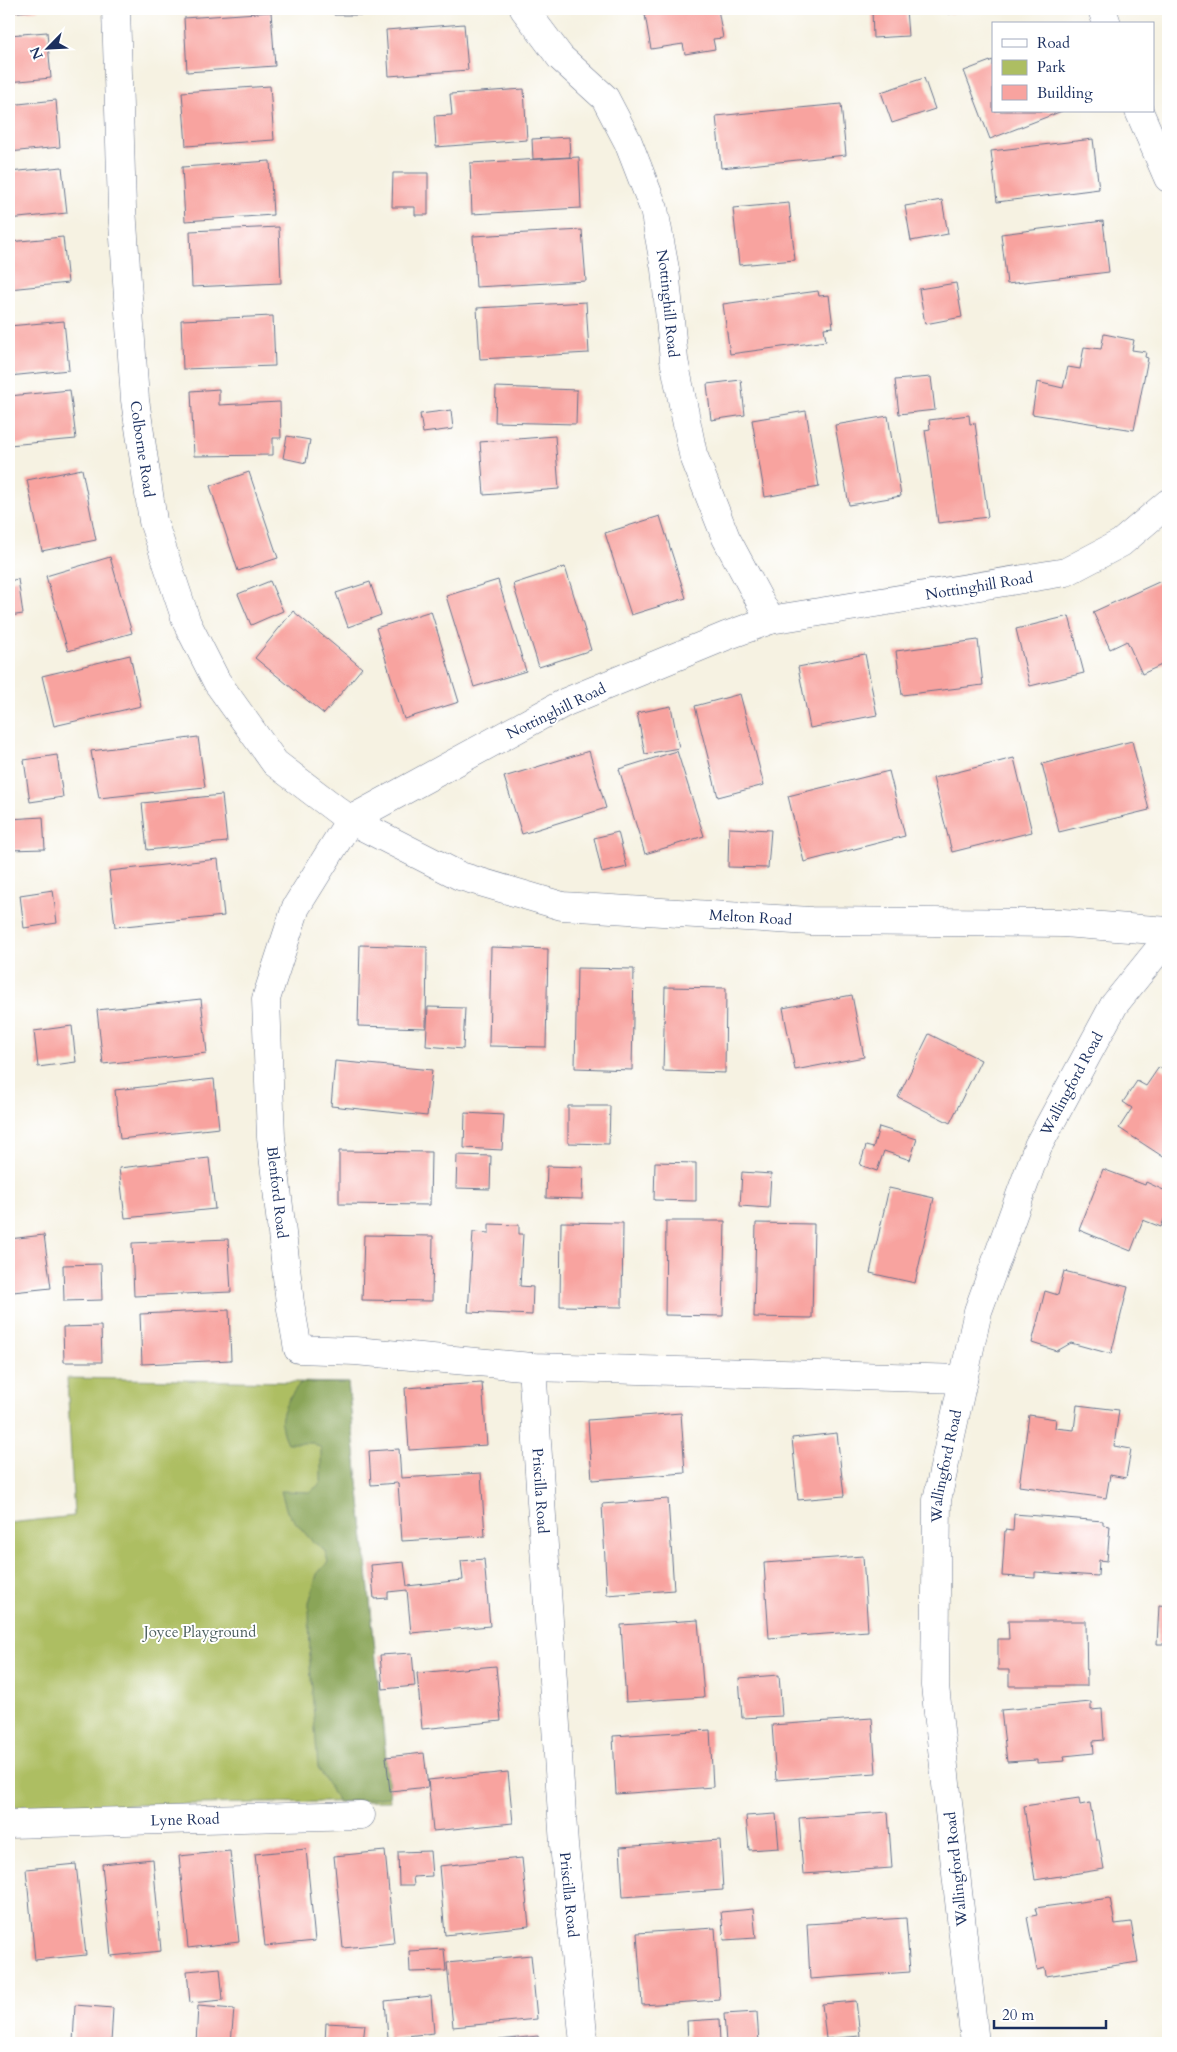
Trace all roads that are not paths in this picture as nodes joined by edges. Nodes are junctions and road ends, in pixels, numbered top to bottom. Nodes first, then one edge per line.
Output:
1 (116, 9) edge
2 (524, 9) edge
3 (1102, 9) edge
4 (1106, 22) edge
5 (1139, 112) edge
6 (1168, 178) edge
7 (1168, 503) edge
8 (770, 620) junction
9 (350, 820) junction
10 (1168, 931) edge
11 (1168, 938) edge
12 (532, 1367) junction
13 (963, 1379) junction
14 (361, 1814) dead end
15 (9, 1824) edge
16 (584, 2043) edge
17 (975, 2043) edge

1 - 9 street, Colborne Road
2 - 8 street, Nottinghill Road
3 - 4 street
5 - 6 street
7 - 8 street, Nottinghill Road
8 - 9 street, Nottinghill Road
9 - 10 street, Melton Road
9 - 12 street, Blenford Road
11 - 13 street, Wallingford Road
12 - 13 street
12 - 16 street, Priscilla Road
13 - 17 street, Wallingford Road
14 - 15 street, Lyne Road

